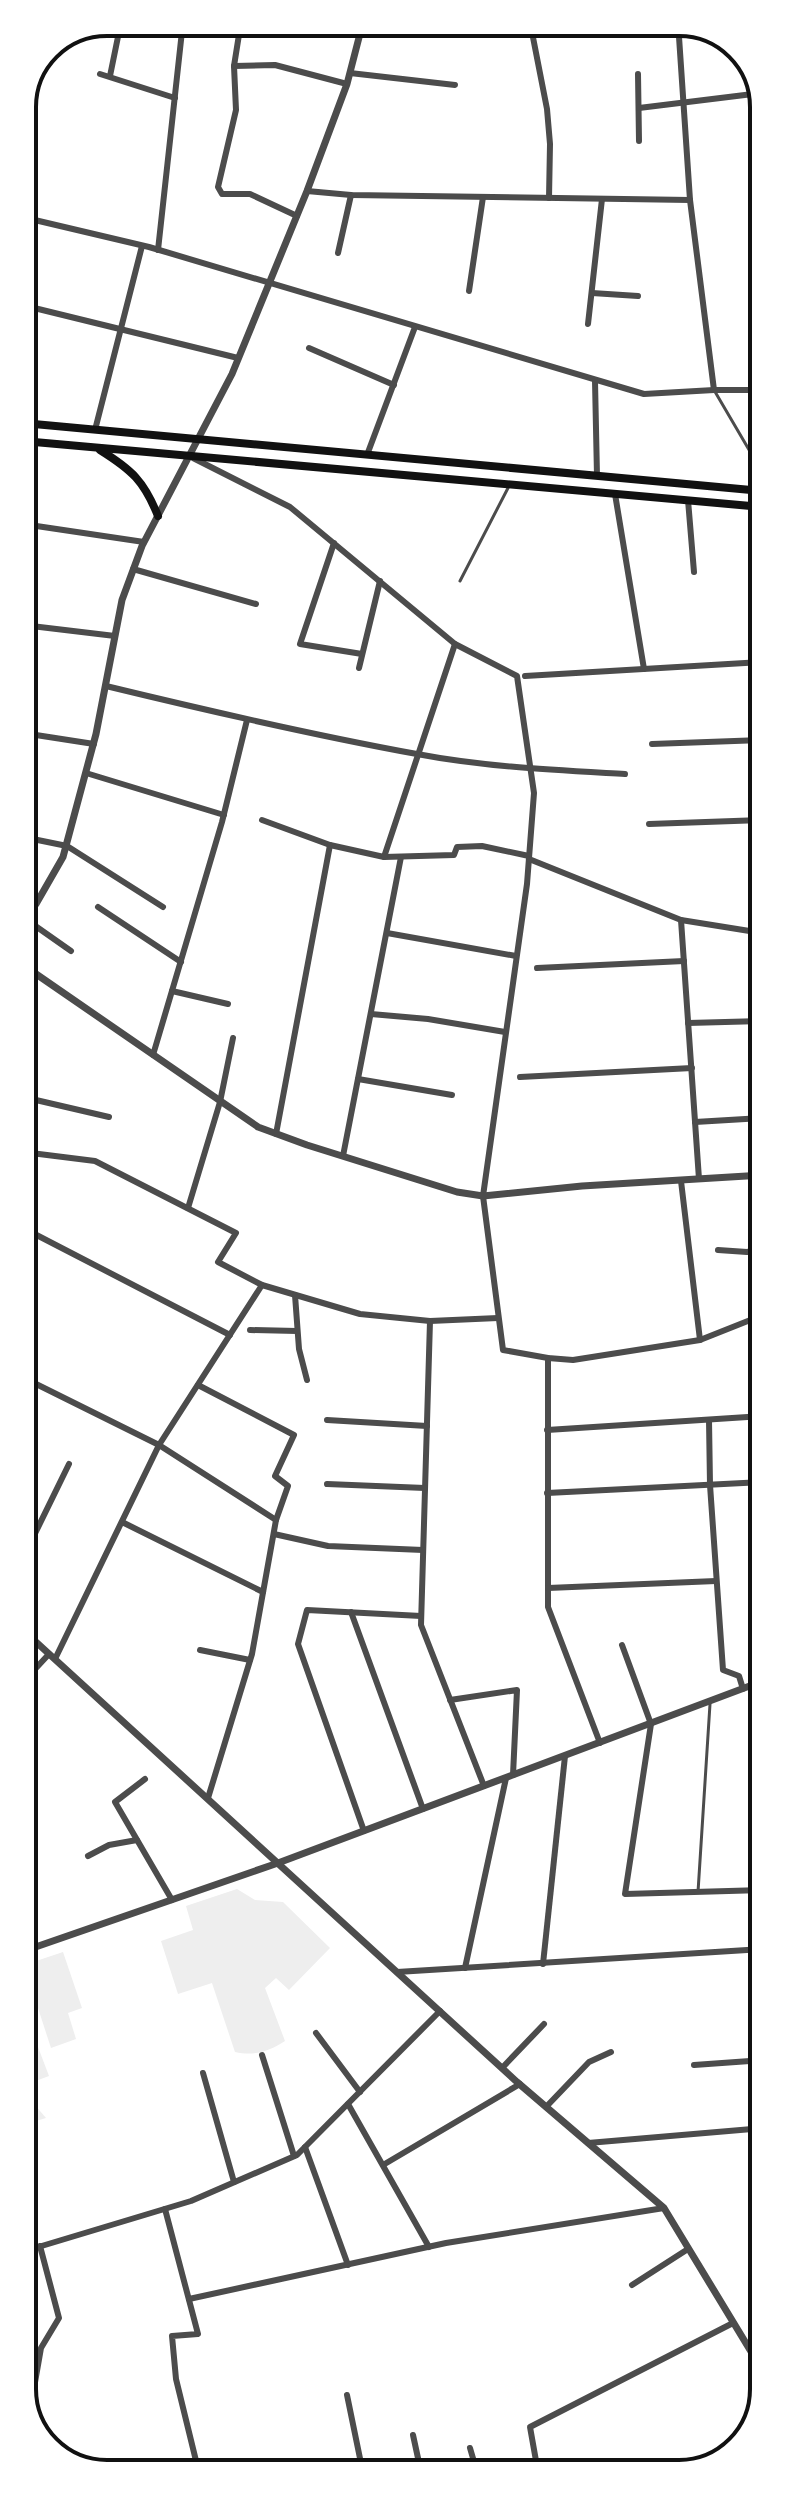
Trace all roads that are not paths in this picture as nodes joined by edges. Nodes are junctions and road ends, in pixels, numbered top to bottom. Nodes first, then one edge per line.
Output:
1 (118, 36) edge
2 (182, 36) edge
3 (239, 36) edge
4 (359, 36) edge
5 (532, 36) edge
6 (679, 36) edge
7 (234, 66) junction
8 (350, 73) junction
9 (100, 74) dead end
10 (638, 74) dead end
11 (110, 76) junction
12 (347, 84) junction
13 (455, 85) dead end
14 (749, 94) edge
15 (175, 98) junction
16 (684, 102) junction
17 (639, 108) junction
18 (639, 141) dead end
19 (307, 191) junction
20 (351, 195) junction
21 (483, 197) junction
22 (549, 198) junction
23 (602, 199) junction
24 (690, 200) junction
25 (297, 216) junction
26 (36, 220) edge
27 (142, 246) junction
28 (158, 250) junction
29 (338, 253) dead end
30 (269, 283) junction
31 (469, 291) dead end
32 (592, 293) junction
33 (638, 296) dead end
34 (36, 309) edge
35 (588, 324) dead end
36 (415, 327) junction
37 (121, 330) junction
38 (309, 348) dead end
39 (238, 358) junction
40 (595, 381) junction
41 (394, 385) junction
42 (714, 390) junction
43 (750, 390) edge
44 (36, 424) edge
45 (95, 430) junction
46 (199, 439) junction
47 (36, 442) edge
48 (96, 448) junction
49 (750, 451) edge
50 (367, 455) junction
51 (190, 456) junction
52 (597, 476) junction
53 (510, 484) junction
54 (750, 490) edge
55 (615, 494) junction
56 (688, 500) junction
57 (750, 506) edge
58 (158, 516) junction
59 (36, 526) edge
60 (144, 542) junction
61 (334, 543) junction
62 (133, 569) junction
63 (694, 572) dead end
64 (380, 581) junction
65 (460, 581) dead end
66 (256, 604) dead end
67 (36, 627) edge
68 (115, 636) junction
69 (455, 644) junction
70 (362, 654) junction
71 (750, 663) edge
72 (359, 668) dead end
73 (644, 669) junction
74 (521, 676) junction
75 (106, 686) junction
76 (247, 720) junction
77 (36, 735) edge
78 (750, 740) edge
79 (94, 744) junction
80 (652, 744) dead end
81 (417, 754) junction
82 (531, 769) junction
83 (86, 773) junction
84 (625, 774) dead end
85 (224, 815) junction
86 (262, 820) dead end
87 (750, 820) edge
88 (649, 824) dead end
89 (36, 840) edge
90 (330, 845) junction
91 (67, 846) junction
92 (384, 857) junction
93 (401, 857) junction
94 (529, 858) junction
95 (36, 904) edge
96 (98, 907) dead end
97 (163, 907) dead end
98 (681, 920) junction
99 (36, 928) edge
100 (750, 931) edge
101 (387, 933) junction
102 (71, 951) dead end
103 (516, 956) junction
104 (684, 961) junction
105 (181, 962) junction
106 (537, 968) dead end
107 (36, 974) edge
108 (172, 991) junction
109 (228, 1004) dead end
110 (371, 1014) junction
111 (750, 1021) edge
112 (688, 1023) junction
113 (505, 1032) junction
114 (233, 1038) dead end
115 (153, 1055) junction
116 (692, 1068) junction
117 (520, 1077) dead end
118 (358, 1079) junction
119 (452, 1095) dead end
120 (36, 1100) edge
121 (220, 1102) junction
122 (109, 1117) dead end
123 (750, 1119) edge
124 (695, 1122) junction
125 (276, 1134) junction
126 (36, 1154) edge
127 (343, 1156) junction
128 (750, 1176) edge
129 (699, 1179) junction
130 (681, 1181) junction
131 (483, 1196) junction
132 (188, 1208) junction
133 (36, 1235) edge
134 (718, 1250) dead end
135 (750, 1251) edge
136 (262, 1285) junction
137 (295, 1295) junction
138 (498, 1318) junction
139 (750, 1320) edge
140 (430, 1321) junction
141 (250, 1330) dead end
142 (297, 1331) junction
143 (230, 1335) junction
144 (700, 1340) junction
145 (548, 1358) junction
146 (307, 1380) dead end
147 (36, 1384) edge
148 (198, 1385) junction
149 (750, 1417) edge
150 (327, 1420) dead end
151 (709, 1420) junction
152 (427, 1426) junction
153 (547, 1430) junction
154 (159, 1445) junction
155 (69, 1464) dead end
156 (750, 1483) edge
157 (327, 1484) dead end
158 (710, 1485) junction
159 (425, 1488) junction
160 (547, 1493) junction
161 (276, 1520) junction
162 (122, 1522) junction
163 (36, 1531) edge
164 (274, 1534) junction
165 (423, 1550) junction
166 (716, 1581) junction
167 (548, 1588) junction
168 (263, 1592) junction
169 (351, 1612) junction
170 (421, 1616) junction
171 (36, 1642) edge
172 (622, 1645) dead end
173 (200, 1650) dead end
174 (52, 1657) junction
175 (250, 1660) junction
176 (36, 1671) edge
177 (750, 1686) edge
178 (743, 1689) junction
179 (450, 1700) junction
180 (710, 1702) junction
181 (651, 1724) junction
182 (600, 1743) junction
183 (565, 1756) junction
184 (509, 1777) junction
185 (145, 1779) dead end
186 (484, 1786) junction
187 (208, 1798) junction
188 (423, 1809) junction
189 (364, 1831) junction
190 (137, 1840) junction
191 (88, 1856) dead end
192 (278, 1863) junction
193 (750, 1890) edge
194 (698, 1892) junction
195 (172, 1900) junction
196 (36, 1947) edge
197 (750, 1950) edge
198 (543, 1964) junction
199 (465, 1968) junction
200 (397, 1972) junction
201 (440, 2011) junction
202 (544, 2024) dead end
203 (316, 2033) dead end
204 (611, 2052) dead end
205 (262, 2055) dead end
206 (750, 2061) edge
207 (694, 2065) dead end
208 (502, 2068) junction
209 (203, 2073) dead end
210 (520, 2084) junction
211 (360, 2092) junction
212 (348, 2104) junction
213 (546, 2107) junction
214 (750, 2129) edge
215 (588, 2143) junction
216 (305, 2147) junction
217 (294, 2156) junction
218 (383, 2165) junction
219 (234, 2182) junction
220 (664, 2208) junction
221 (165, 2209) junction
222 (40, 2246) junction
223 (36, 2247) edge
224 (429, 2247) junction
225 (688, 2249) junction
226 (348, 2265) junction
227 (632, 2285) dead end
228 (189, 2299) junction
229 (733, 2323) junction
230 (750, 2350) edge
231 (36, 2377) edge
232 (347, 2395) dead end
233 (413, 2435) dead end
234 (470, 2448) dead end
235 (195, 2460) edge
236 (360, 2460) edge
237 (418, 2460) edge
238 (474, 2460) edge
239 (536, 2460) edge

1 - 11 street
2 - 15 street
3 - 7 street
4 - 8 street
5 - 22 street
6 - 16 street
7 - 12 street
7 - 25 street
8 - 12 street
8 - 13 street
9 - 11 street
10 - 17 street
11 - 15 street
12 - 19 street
14 - 16 street
15 - 28 street
16 - 17 street
16 - 24 street
17 - 18 street
19 - 20 street
19 - 25 street
20 - 21 street
20 - 29 street
21 - 22 street
21 - 31 street
22 - 23 street
23 - 24 street
23 - 32 street
24 - 42 street
25 - 30 street
26 - 27 street
27 - 28 street
27 - 37 street
28 - 30 street
30 - 36 street
30 - 39 street
32 - 33 street
32 - 35 street
34 - 37 street
36 - 40 street
36 - 41 street
37 - 39 street
37 - 45 street
38 - 41 street
39 - 46 street
40 - 42 street
40 - 52 street
41 - 50 street
42 - 43 street
42 - 49 lane
44 - 45 main road
45 - 46 main road
46 - 50 main road
46 - 51 street
47 - 48 main road
48 - 51 main road
48 - 58 main road
50 - 52 main road
51 - 53 main road
51 - 58 street
51 - 61 street
52 - 54 main road
53 - 55 main road
53 - 65 lane
55 - 56 main road
55 - 73 street
56 - 57 main road
56 - 63 street
58 - 60 street
59 - 60 street
60 - 62 street
61 - 64 street
61 - 70 street
62 - 66 street
62 - 68 street
64 - 69 street
64 - 70 street
67 - 68 street
68 - 75 street
69 - 74 street
69 - 81 street
70 - 72 street
71 - 73 street
73 - 74 street
74 - 82 street
75 - 76 street
75 - 79 street
76 - 81 street
76 - 85 street
77 - 79 street
78 - 80 street
79 - 83 street
81 - 82 street
81 - 92 street
82 - 84 street
82 - 94 street
83 - 85 street
83 - 91 street
85 - 105 street
86 - 90 street
87 - 88 street
89 - 91 street
90 - 92 street
90 - 125 street
91 - 95 street
91 - 97 street
92 - 93 street
93 - 94 street
93 - 101 street
94 - 98 street
94 - 103 street
96 - 105 street
98 - 100 street
98 - 104 street
99 - 102 street
101 - 103 street
101 - 110 street
103 - 113 street
104 - 106 street
104 - 112 street
105 - 108 street
107 - 115 street
108 - 109 street
108 - 115 street
110 - 113 street
110 - 118 street
111 - 112 street
112 - 116 street
113 - 131 street
114 - 121 street
115 - 121 street
116 - 117 street
116 - 124 street
118 - 119 street
118 - 127 street
120 - 122 street
121 - 125 street
121 - 132 street
123 - 124 street
124 - 129 street
125 - 127 street
126 - 132 street
127 - 131 street
128 - 129 street
129 - 130 street
130 - 131 street
130 - 144 street
131 - 138 street
132 - 136 street
133 - 143 street
134 - 135 street
136 - 137 street
136 - 143 street
137 - 140 street
137 - 142 street
138 - 140 street
138 - 145 street
139 - 144 street
140 - 152 street
141 - 142 street
142 - 146 street
143 - 148 street
144 - 145 street
145 - 153 street
147 - 154 street
148 - 154 street
148 - 161 street
149 - 151 street
150 - 152 street
151 - 153 street
151 - 158 street
152 - 159 street
153 - 160 street
154 - 161 street
154 - 162 street
155 - 163 street
156 - 158 street
157 - 159 street
158 - 160 street
158 - 166 street
159 - 165 street
160 - 167 street
161 - 164 street
162 - 168 street
162 - 174 street
164 - 165 street
164 - 168 street
165 - 170 street
166 - 167 street
166 - 178 street
167 - 182 street
168 - 175 street
169 - 170 street
169 - 188 street
169 - 189 street
170 - 179 street
171 - 174 street
172 - 181 street
173 - 175 street
174 - 176 street
174 - 187 street
175 - 187 street
177 - 178 street
178 - 180 street
179 - 184 street
179 - 186 street
180 - 181 street
180 - 194 lane
181 - 182 street
181 - 194 street
182 - 183 street
183 - 184 street
183 - 198 street
184 - 186 street
184 - 199 street
185 - 190 street
186 - 188 street
187 - 192 street
188 - 189 street
189 - 192 street
190 - 191 street
190 - 195 street
192 - 195 street
192 - 200 street
193 - 194 street
195 - 196 street
197 - 198 street
198 - 199 street
199 - 200 street
200 - 201 street
201 - 208 street
201 - 211 street
202 - 208 street
203 - 211 street
204 - 213 street
205 - 217 street
206 - 207 street
208 - 210 street
209 - 219 street
210 - 213 street
210 - 218 street
211 - 212 street
212 - 216 street
212 - 218 street
213 - 215 street
214 - 215 street
215 - 220 street
216 - 217 street
216 - 226 street
217 - 219 street
218 - 224 street
219 - 221 street
220 - 224 street
220 - 225 street
221 - 222 street
221 - 228 street
222 - 223 street
222 - 231 street
224 - 226 street
225 - 227 street
225 - 229 street
226 - 228 street
228 - 235 street
229 - 230 street
229 - 239 street
232 - 236 street
233 - 237 street
234 - 238 street

